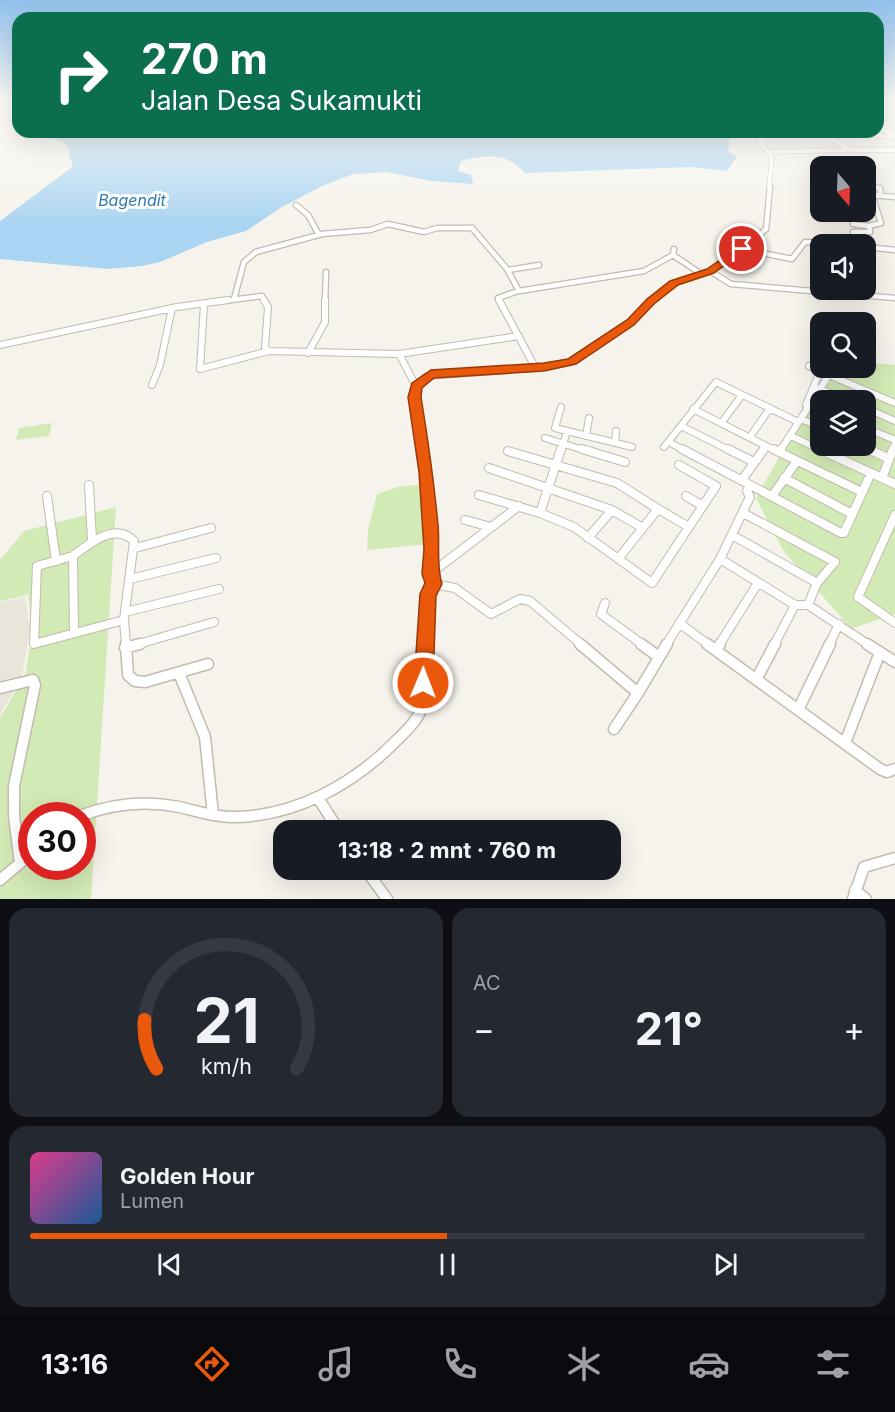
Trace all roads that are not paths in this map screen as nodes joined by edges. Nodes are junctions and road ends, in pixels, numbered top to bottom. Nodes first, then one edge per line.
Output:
1 (761, 143) edge
2 (837, 143) edge
3 (895, 149) edge
4 (848, 150) junction
5 (768, 152) junction
6 (876, 187) edge
7 (881, 195) junction
8 (895, 197) edge
9 (296, 205) dead end
10 (853, 224) dead end
11 (869, 226) junction
12 (854, 234) edge
13 (319, 235) junction
14 (810, 242) edge
15 (876, 248) edge
16 (742, 249) junction
17 (895, 250) edge
18 (792, 259) junction
19 (539, 265) dead end
20 (794, 268) dead end
21 (508, 270) junction
22 (710, 271) junction
23 (326, 272) dead end
24 (700, 273) junction
25 (518, 291) junction
26 (895, 298) edge
27 (234, 299) junction
28 (204, 304) junction
29 (172, 308) junction
30 (519, 336) junction
31 (0, 345) edge
32 (269, 351) junction
33 (308, 353) junction
34 (399, 354) junction
35 (535, 367) junction
36 (819, 378) edge
37 (826, 378) edge
38 (836, 378) edge
39 (152, 385) dead end
40 (416, 386) junction
41 (817, 388) junction
42 (822, 390) edge
43 (742, 395) junction
44 (809, 403) joint
45 (895, 403) edge
46 (561, 407) dead end
47 (770, 408) junction
48 (693, 409) junction
49 (876, 412) edge
50 (589, 418) dead end
51 (800, 420) junction
52 (895, 420) edge
53 (722, 422) junction
54 (810, 424) edge
55 (681, 426) junction
56 (616, 430) dead end
57 (567, 431) junction
58 (876, 433) edge
59 (586, 436) junction
60 (791, 436) junction
61 (750, 437) junction
62 (545, 438) dead end
63 (895, 442) edge
64 (562, 443) junction
65 (615, 443) junction
66 (766, 446) junction
67 (632, 447) dead end
68 (508, 451) dead end
69 (779, 452) junction
70 (876, 453) edge
71 (888, 458) junction
72 (797, 461) junction
73 (626, 462) dead end
74 (754, 462) junction
75 (555, 465) junction
76 (679, 465) dead end
77 (489, 468) dead end
78 (871, 473) junction
79 (784, 478) junction
80 (882, 478) junction
81 (742, 480) junction
82 (895, 484) edge
83 (89, 485) dead end
84 (750, 485) junction
85 (548, 487) junction
86 (759, 490) junction
87 (862, 492) junction
88 (479, 495) dead end
89 (47, 496) dead end
90 (686, 496) dead end
91 (772, 496) junction
92 (750, 497) junction
93 (519, 506) junction
94 (703, 506) junction
95 (658, 509) junction
96 (612, 510) junction
97 (540, 513) junction
98 (743, 513) junction
99 (852, 514) junction
100 (895, 515) edge
101 (465, 520) dead end
102 (491, 527) junction
103 (689, 527) junction
104 (211, 528) dead end
105 (643, 528) junction
106 (892, 529) edge
107 (732, 535) junction
108 (588, 538) junction
109 (92, 540) junction
110 (135, 548) junction
111 (73, 556) junction
112 (216, 558) dead end
113 (618, 559) junction
114 (720, 559) junction
115 (56, 561) junction
116 (430, 574) junction
117 (130, 579) junction
118 (758, 583) junction
119 (817, 583) junction
120 (434, 584) junction
121 (219, 589) dead end
122 (605, 603) dead end
123 (795, 605) junction
124 (808, 605) junction
125 (125, 616) junction
126 (214, 622) dead end
127 (679, 623) junction
128 (895, 623) edge
129 (839, 624) junction
130 (74, 633) junction
131 (125, 648) junction
132 (717, 649) junction
133 (880, 652) junction
134 (659, 657) junction
135 (895, 662) edge
136 (208, 664) dead end
137 (179, 673) junction
138 (757, 678) junction
139 (0, 688) edge
140 (639, 693) junction
141 (799, 708) junction
142 (614, 729) dead end
143 (845, 742) junction
144 (895, 769) edge
145 (318, 798) junction
146 (96, 810) edge
147 (213, 815) junction
148 (332, 820) edge
149 (18, 852) edge
150 (895, 858) edge
151 (18, 865) edge
152 (0, 880) edge
153 (373, 880) edge
154 (854, 895) edge
155 (387, 899) edge
156 (866, 899) edge

1 - 5 street
2 - 4 street
3 - 4 street
4 - 5 street
5 - 16 street
6 - 7 street
7 - 8 street
7 - 11 street
9 - 13 street
10 - 11 street
11 - 12 street
13 - 21 street
13 - 27 street
14 - 18 street
15 - 17 street
16 - 18 street
16 - 22 street
18 - 20 street
19 - 21 street
21 - 25 street
22 - 24 street
22 - 26 street
23 - 33 street
24 - 25 street
24 - 35 street
25 - 30 street
27 - 28 street
27 - 32 street
28 - 29 street
28 - 32 street
29 - 31 street
29 - 39 street
30 - 34 street
30 - 35 street
32 - 33 street
33 - 34 street
34 - 40 street
35 - 40 street
36 - 41 street
37 - 41 street
38 - 45 street
40 - 116 street
41 - 42 street
41 - 44 street
43 - 47 street
43 - 48 street
43 - 53 street
44 - 51 street
46 - 57 street
47 - 51 street
47 - 61 street
48 - 53 street
48 - 55 street
49 - 52 street
50 - 59 street
51 - 54 street
51 - 60 street
53 - 61 street
55 - 74 street
55 - 81 street
56 - 65 street
57 - 59 street
57 - 64 street
58 - 63 street
59 - 65 street
60 - 69 street
60 - 78 street
61 - 66 street
62 - 64 street
63 - 71 street
64 - 73 street
64 - 75 street
65 - 67 street
66 - 69 street
66 - 74 street
68 - 75 street
69 - 72 street
70 - 71 street
71 - 80 street
72 - 79 street
72 - 87 street
74 - 81 street
75 - 85 street
75 - 95 street
76 - 94 street
77 - 85 street
78 - 80 street
78 - 87 street
79 - 91 street
79 - 99 street
80 - 82 street
81 - 84 street
83 - 109 street
84 - 86 street
84 - 92 street
85 - 96 street
85 - 97 street
86 - 91 street
86 - 92 street
87 - 99 street
88 - 93 street
89 - 115 street
90 - 94 street
91 - 99 street
92 - 98 street
93 - 97 street
93 - 102 street
94 - 103 street
95 - 103 street
95 - 105 street
96 - 105 street
96 - 108 street
97 - 108 street
98 - 107 street
98 - 119 street
100 - 106 street
101 - 102 street
102 - 116 street
103 - 113 street
104 - 110 street
105 - 113 street
106 - 128 street
107 - 114 street
107 - 119 street
108 - 113 street
109 - 110 street
109 - 111 street
110 - 117 street
111 - 115 street
111 - 130 street
112 - 117 street
114 - 118 street
114 - 127 street
115 - 130 street
116 - 120 street
117 - 125 street
118 - 123 street
118 - 132 street
119 - 124 street
120 - 140 street
120 - 145 street
121 - 125 street
122 - 134 street
123 - 124 street
123 - 138 street
124 - 129 street
125 - 130 street
125 - 131 street
126 - 131 street
127 - 132 street
127 - 134 street
129 - 133 street
129 - 141 street
131 - 137 street
132 - 138 street
133 - 135 street
133 - 143 street
134 - 140 street
136 - 137 street
137 - 147 street
138 - 141 street
139 - 149 street
140 - 142 street
141 - 143 street
143 - 144 street
145 - 147 street
145 - 148 street
146 - 147 street
150 - 154 street
151 - 152 street
153 - 155 street
154 - 156 street

